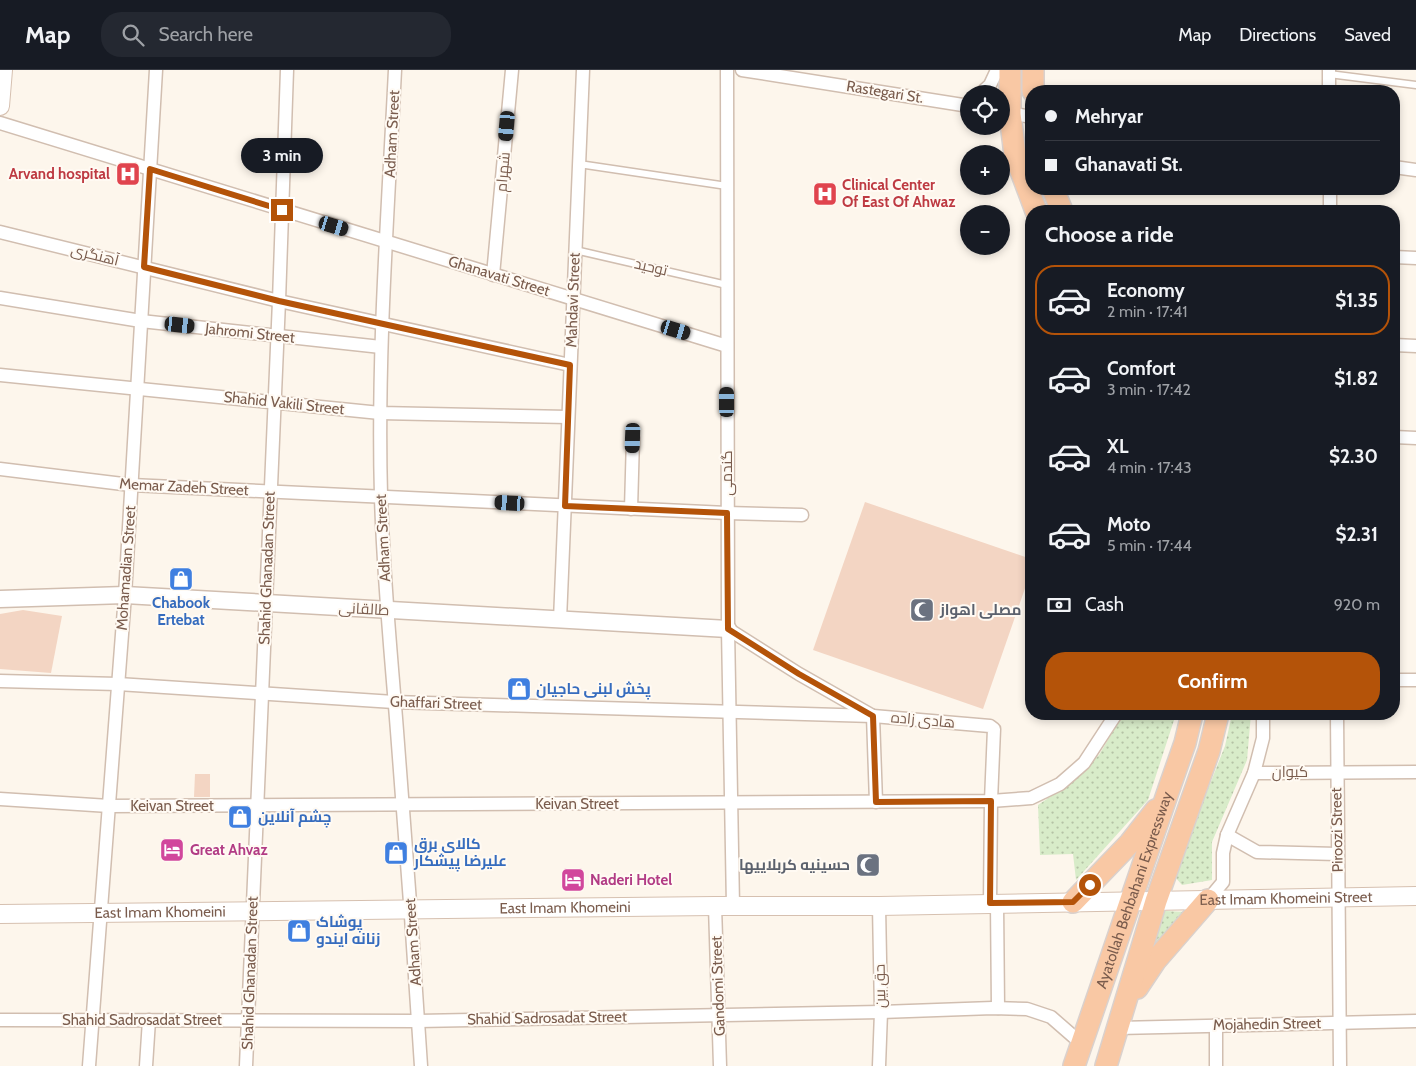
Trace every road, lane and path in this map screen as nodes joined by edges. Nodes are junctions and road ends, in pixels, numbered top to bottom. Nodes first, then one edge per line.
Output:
1 (3, 70) edge
2 (156, 70) edge
3 (287, 70) edge
4 (395, 70) edge
5 (512, 70) edge
6 (583, 70) edge
7 (727, 70) edge
8 (742, 70) edge
9 (997, 70) edge
10 (1010, 70) edge
11 (1033, 70) edge
12 (1329, 72) edge
13 (990, 85) edge
14 (1009, 85) edge
15 (1032, 85) edge
16 (1329, 85) edge
17 (1416, 85) edge
18 (960, 102) edge
19 (0, 106) edge
20 (1010, 114) edge
21 (1025, 116) edge
22 (0, 123) edge
23 (1010, 132) edge
24 (579, 164) junction
25 (1400, 168) edge
26 (150, 169) junction
27 (1416, 170) edge
28 (1025, 180) edge
29 (727, 186) junction
30 (282, 210) junction
31 (0, 232) edge
32 (386, 241) junction
33 (575, 250) junction
34 (1400, 257) edge
35 (1416, 258) edge
36 (144, 267) junction
37 (494, 275) junction
38 (727, 285) junction
39 (0, 298) edge
40 (573, 298) junction
41 (279, 301) junction
42 (141, 320) junction
43 (382, 323) junction
44 (277, 336) junction
45 (1400, 345) edge
46 (727, 346) junction
47 (1416, 346) edge
48 (381, 348) junction
49 (570, 365) junction
50 (0, 375) edge
51 (137, 389) junction
52 (274, 402) junction
53 (380, 412) junction
54 (568, 417) junction
55 (1400, 437) edge
56 (633, 438) dead end
57 (1416, 438) edge
58 (0, 469) edge
59 (131, 485) junction
60 (270, 492) junction
61 (381, 497) junction
62 (565, 506) junction
63 (631, 509) junction
64 (727, 513) junction
65 (802, 515) dead end
66 (125, 596) junction
67 (0, 599) edge
68 (266, 603) junction
69 (387, 610) junction
70 (560, 620) junction
71 (728, 629) junction
72 (1400, 680) edge
73 (1416, 680) edge
74 (0, 681) edge
75 (118, 684) junction
76 (262, 693) junction
77 (394, 702) junction
78 (729, 712) junction
79 (873, 716) junction
80 (1112, 720) edge
81 (1190, 720) edge
82 (1217, 720) edge
83 (1263, 720) edge
84 (1337, 720) edge
85 (1254, 772) junction
86 (1336, 772) junction
87 (1416, 772) edge
88 (1172, 784) junction
89 (0, 799) edge
90 (991, 801) junction
91 (876, 802) junction
92 (731, 803) junction
93 (403, 805) junction
94 (109, 806) junction
95 (257, 806) junction
96 (1227, 835) junction
97 (1337, 854) junction
98 (1416, 896) edge
99 (1338, 898) junction
100 (1208, 900) junction
101 (1131, 901) junction
102 (1156, 901) junction
103 (1073, 902) junction
104 (994, 903) junction
105 (715, 906) junction
106 (733, 906) junction
107 (879, 906) junction
108 (411, 910) junction
109 (252, 912) junction
110 (100, 913) junction
111 (0, 914) edge
112 (998, 1008) junction
113 (881, 1012) junction
114 (719, 1014) junction
115 (1120, 1018) junction
116 (0, 1020) edge
117 (92, 1020) junction
118 (149, 1020) junction
119 (248, 1020) junction
120 (418, 1020) junction
121 (1416, 1021) edge
122 (1339, 1022) junction
123 (1216, 1025) junction
124 (1082, 1044) junction
125 (89, 1066) edge
126 (146, 1066) edge
127 (246, 1066) edge
128 (422, 1066) edge
129 (720, 1066) edge
130 (880, 1066) edge
131 (1074, 1066) edge
132 (1106, 1066) edge
133 (1216, 1066) edge
134 (1340, 1066) edge

1 - 19 main road
2 - 26 street, Mohamadian Street
3 - 30 street, Shahid Ghanadan Street
4 - 32 street, Adham Street
5 - 37 street, شهرام
6 - 24 street, Mahdavi Street
7 - 29 street, گندمی
8 - 18 street, Rastegari St.
9 - 13 street
10 - 14 highway
11 - 15 highway
12 - 16 street
12 - 17 lane
20 - 21 street
22 - 26 street, Ghanavati Street
23 - 28 highway
24 - 29 lane
24 - 33 street, Mahdavi Street
25 - 27 street
26 - 30 street, Ghanavati Street
26 - 36 street, Mohamadian Street
29 - 38 street, گندمی
30 - 32 street, Ghanavati Street
30 - 41 street, Shahid Ghanadan Street
31 - 36 street, آهنگری
32 - 37 street, Ghanavati Street
32 - 43 street, Adham Street
33 - 38 lane, توحید
33 - 40 street, Mahdavi Street
34 - 35 street
36 - 41 street, آهنگری
36 - 42 street, Mohamadian Street
37 - 40 street, Ghanavati Street
38 - 46 street, گندمی
39 - 42 street, Jahromi Street
40 - 46 street, Ghanavati Street
40 - 49 street, Mahdavi Street
41 - 43 street, آهنگری
41 - 44 street, Shahid Ghanadan Street
42 - 44 street, Jahromi Street
42 - 51 street, Mohamadian Street
43 - 48 street, Adham Street
43 - 49 street, آهنگری
44 - 48 street, Jahromi Street
44 - 52 street, Shahid Ghanadan Street
45 - 47 street
46 - 64 street, گندمی
48 - 53 street, Adham Street
49 - 54 street, Mahdavi Street
50 - 51 street, Shahid Vakili Street
51 - 52 street, Shahid Vakili Street
51 - 59 street, Mohamadian Street
52 - 53 street, Shahid Vakili Street
52 - 60 street, Shahid Ghanadan Street
53 - 54 street, Shahid Vakili Street
53 - 61 street, Adham Street
54 - 62 street, Mahdavi Street
55 - 57 street
56 - 63 street
58 - 59 street, Memar Zadeh Street
59 - 60 street, Memar Zadeh Street
59 - 66 street, Mohamadian Street
60 - 61 street, Memar Zadeh Street
60 - 68 street, Shahid Ghanadan Street
61 - 62 street, Memar Zadeh Street
61 - 69 street, Adham Street
62 - 63 street, Memar Zadeh Street
62 - 70 street, Mahdavi Street
63 - 64 street, Memar Zadeh Street
64 - 65 street, Memar Zadeh Street
64 - 71 street, گندمی
66 - 67 street, طالقانی
66 - 68 street, طالقانی
66 - 75 street, Mohamadian Street
68 - 69 street, طالقانی
68 - 76 street, Shahid Ghanadan Street
69 - 70 street, طالقانی
69 - 77 street, Adham Street
70 - 71 street, طالقانی
71 - 78 street, گندمی
71 - 79 street, هادی زاده
72 - 73 street
74 - 75 street, Ghaffari Street
75 - 76 street, Ghaffari Street
75 - 94 street, Mohamadian Street
76 - 77 street, Ghaffari Street
76 - 95 street, Shahid Ghanadan Street
77 - 78 street, Ghaffari Street
77 - 93 street, Adham Street
78 - 79 street, Ghaffari Street
78 - 92 street, گندمی
79 - 90 street, هادی زاده
79 - 91 street
80 - 90 street, Keivan Street
81 - 88 highway, Ayatollah Behbahani Expressway
82 - 102 highway, Ayatollah Behbahani Expressway
83 - 85 street
84 - 86 street, Piroozi Street
85 - 86 street, کیوان
85 - 96 street
86 - 87 street, کیوان
86 - 97 street, Piroozi Street
88 - 101 highway, Ayatollah Behbahani Expressway
88 - 103 highway
89 - 94 street, Keivan Street
90 - 91 street, Keivan Street
90 - 104 street
91 - 92 street, Keivan Street
92 - 93 street, Keivan Street
92 - 106 street, گندمی
93 - 95 street, Keivan Street
93 - 108 street, Adham Street
94 - 95 street, Keivan Street
94 - 110 street, Mohamadian Street
95 - 109 street, Shahid Ghanadan Street
96 - 97 street
96 - 100 street
97 - 99 street, Piroozi Street
98 - 99 main road, East Imam Khomeini Street
99 - 100 main road, East Imam Khomeini Street
99 - 122 street, Piroozi Street
100 - 102 main road, East Imam Khomeini Street
100 - 115 highway
101 - 102 main road, East Imam Khomeini Street
101 - 103 main road, East Imam Khomeini
101 - 124 highway, Ayatollah Behbahani Expressway
102 - 115 highway, Ayatollah Behbahani Expressway
103 - 104 main road, East Imam Khomeini
104 - 107 main road, East Imam Khomeini
104 - 112 street
105 - 106 main road, East Imam Khomeini
105 - 108 main road, East Imam Khomeini
105 - 114 street, Gandomi Street
106 - 107 main road, East Imam Khomeini
107 - 113 street, حق بین
108 - 109 main road, East Imam Khomeini
108 - 120 street, Adham Street
109 - 110 main road, East Imam Khomeini
109 - 119 street, Shahid Ghanadan Street
110 - 111 main road, East Imam Khomeini
110 - 117 street, Mohamadian Street
112 - 113 street, Shahid Sadrosadat Street
112 - 124 street, Shahid Sadrosadat Street
113 - 114 street, Shahid Sadrosadat Street
113 - 130 street, حق بین
114 - 120 street, Shahid Sadrosadat Street
114 - 129 street, Gandomi Street
115 - 123 street, Mojahedin Street
115 - 132 highway, Ayatollah Behbahani Expressway
116 - 117 street, Shahid Sadrosadat Street
117 - 118 street, Shahid Sadrosadat Street
117 - 125 street, Mohamadian Street
118 - 119 street, Shahid Sadrosadat Street
118 - 126 street
119 - 120 street, Shahid Sadrosadat Street
119 - 127 street, Shahid Ghanadan Street
120 - 128 street, Adham Street
121 - 122 street, Mojahedin Street
122 - 123 street, Mojahedin Street
122 - 134 street, Piroozi Street
123 - 133 street
124 - 131 highway, Ayatollah Behbahani Expressway

